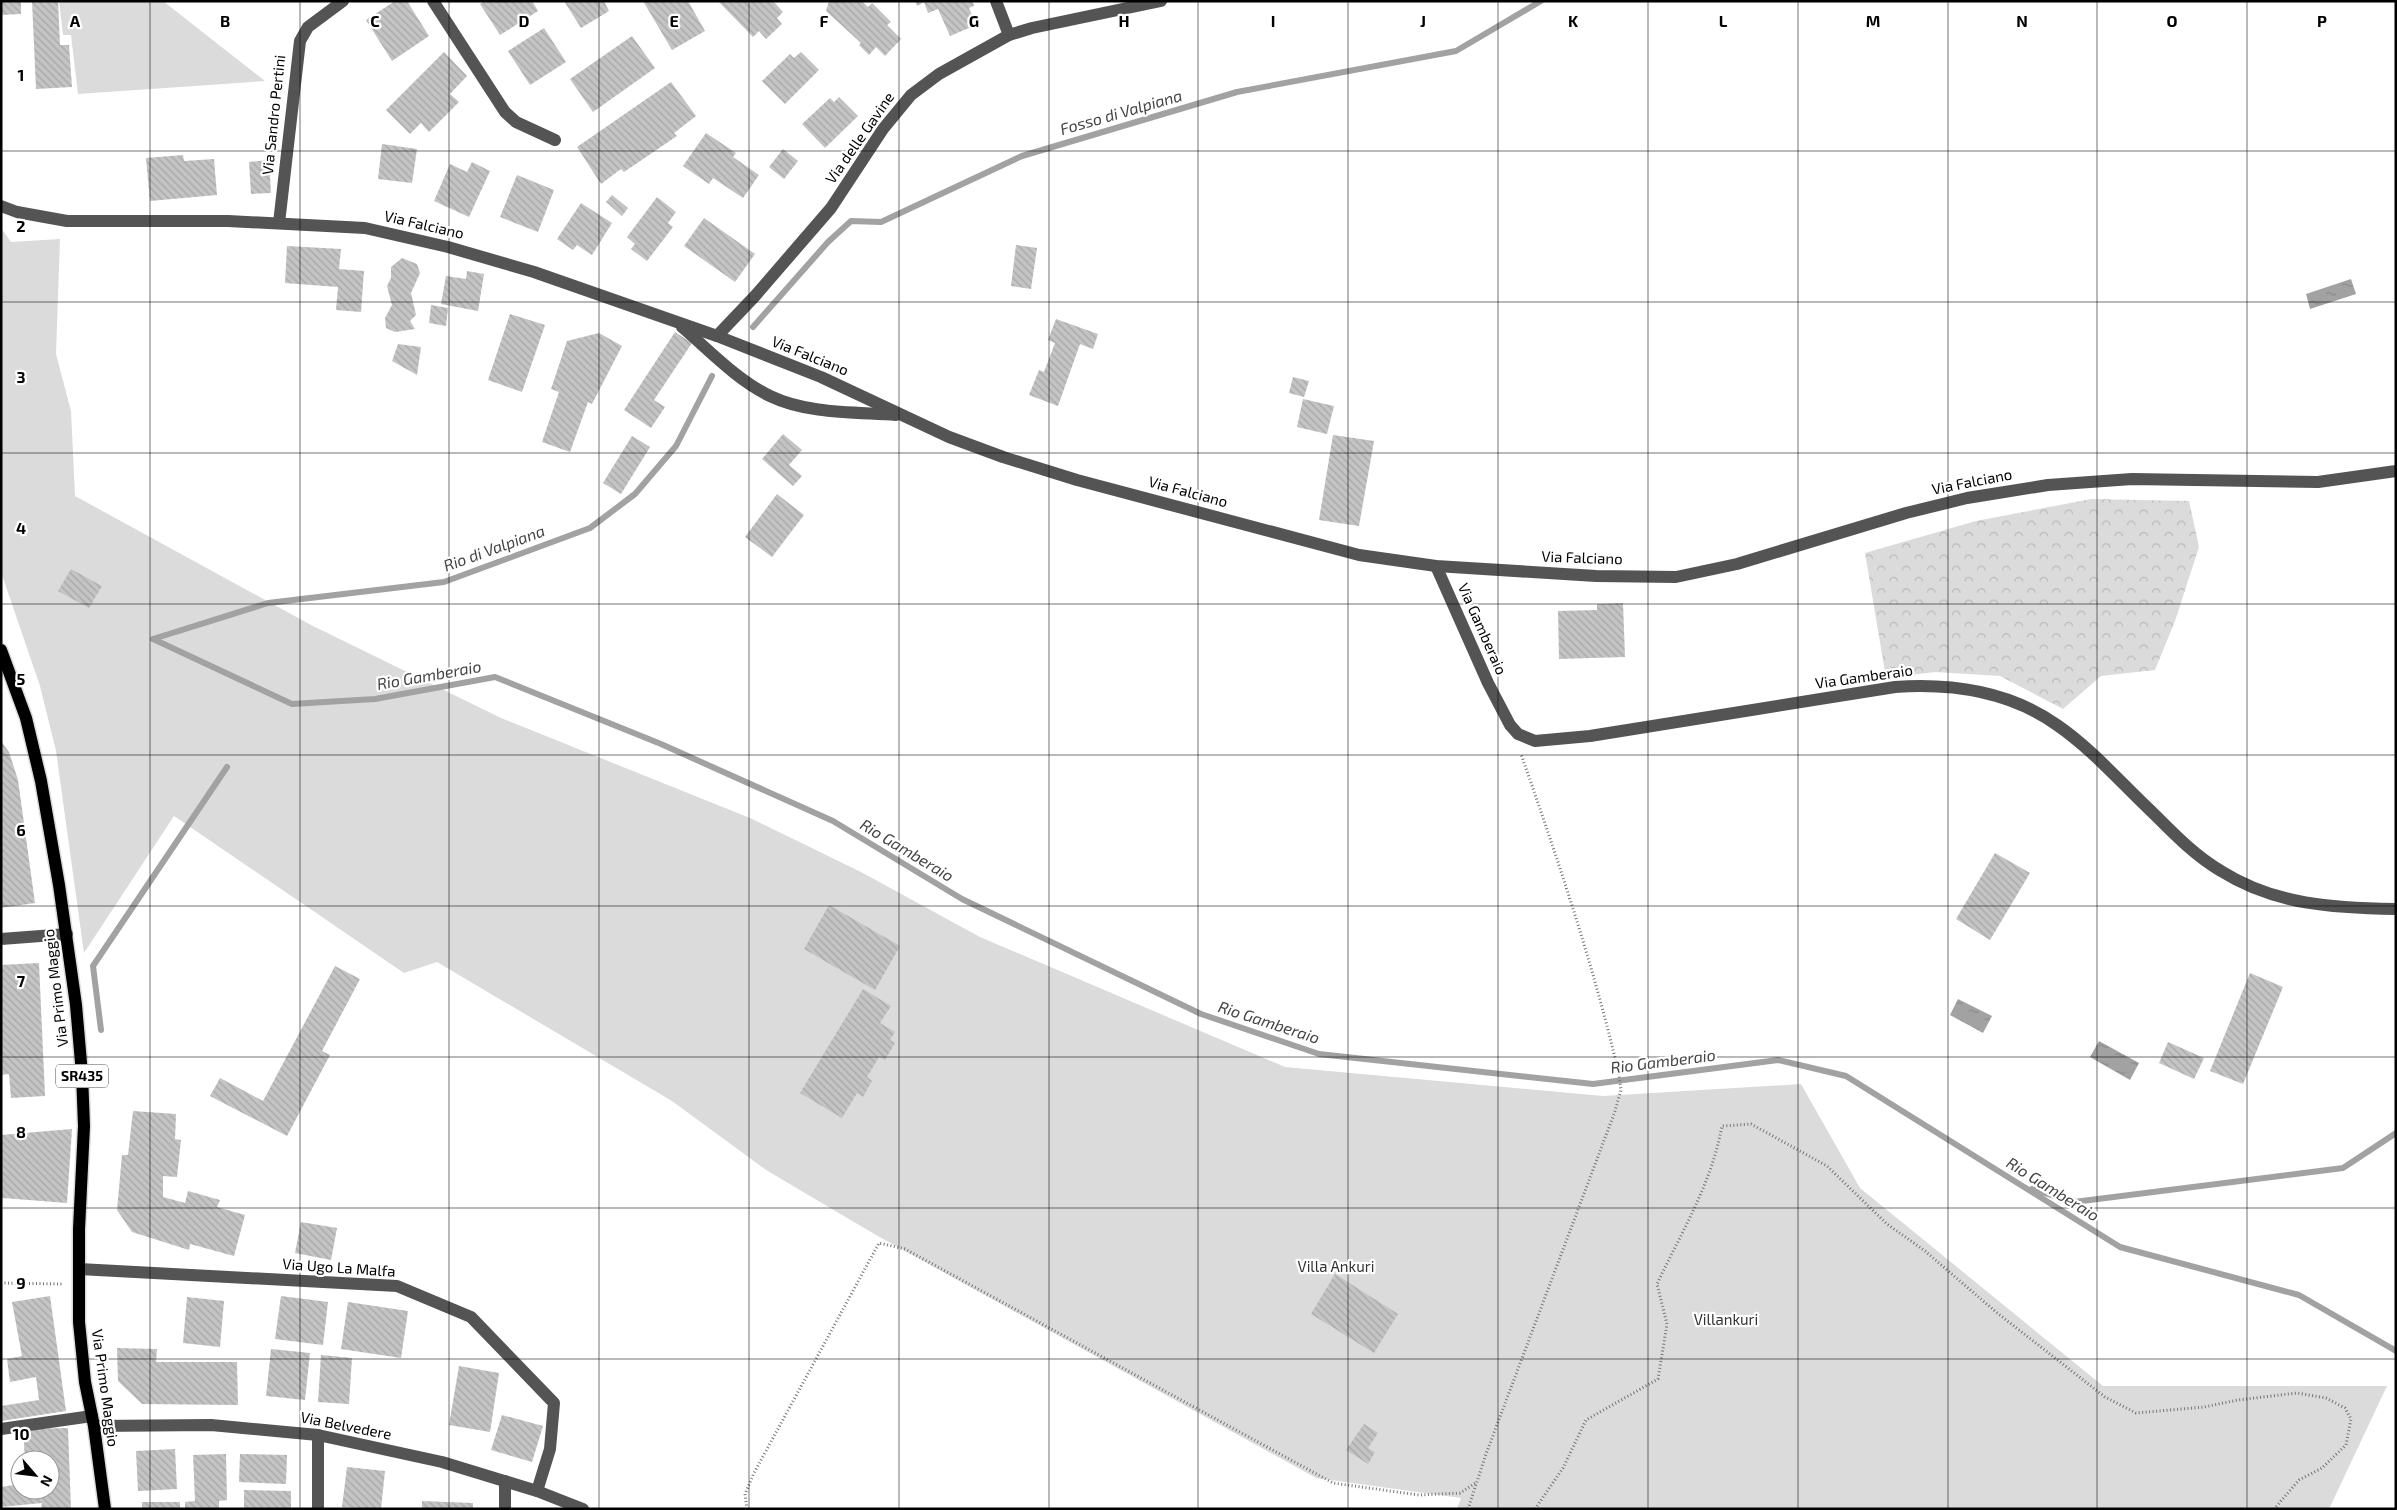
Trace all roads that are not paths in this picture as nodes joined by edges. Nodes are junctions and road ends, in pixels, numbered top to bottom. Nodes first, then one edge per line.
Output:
1 (343, 1) edge
2 (433, 1) edge
3 (996, 1) edge
4 (1161, 1) edge
5 (1009, 35) junction
6 (555, 140) dead end
7 (1, 206) edge
8 (279, 223) junction
9 (677, 323) junction
10 (717, 336) junction
11 (903, 416) junction
12 (2396, 471) edge
13 (1436, 566) junction
14 (1, 650) edge
15 (2396, 909) edge
16 (67, 934) junction
17 (1, 939) edge
18 (79, 1269) junction
19 (93, 1421) junction
20 (1, 1429) edge
21 (318, 1435) junction
22 (505, 1480) junction
23 (538, 1491) junction
24 (106, 1509) edge
25 (318, 1509) edge
26 (505, 1509) edge
27 (583, 1509) edge

1 - 8 street, Via Sandro Pertini
2 - 6 street
3 - 5 street
4 - 5 street, Via delle Gavine
5 - 10 street, Via delle Gavine
7 - 8 street, Via Falciano
8 - 9 street, Via Falciano
9 - 10 street, Via Falciano
9 - 11 street
10 - 11 street, Via Falciano
11 - 13 street, Via Falciano
12 - 13 street, Via Falciano
13 - 15 street, Via Gamberaio
14 - 16 main road, Via Primo Maggio / SR435
16 - 17 street
16 - 18 main road, Via Primo Maggio / SR435
18 - 19 main road, Via Primo Maggio / SR435
18 - 23 street, Via Ugo La Malfa
19 - 20 street, Via Belvedere
19 - 21 street, Via Belvedere
19 - 24 main road, Via Primo Maggio / SR435
21 - 22 street, Via Belvedere
21 - 25 street
22 - 23 street, Via Belvedere
22 - 26 street
23 - 27 street, Via Belvedere

